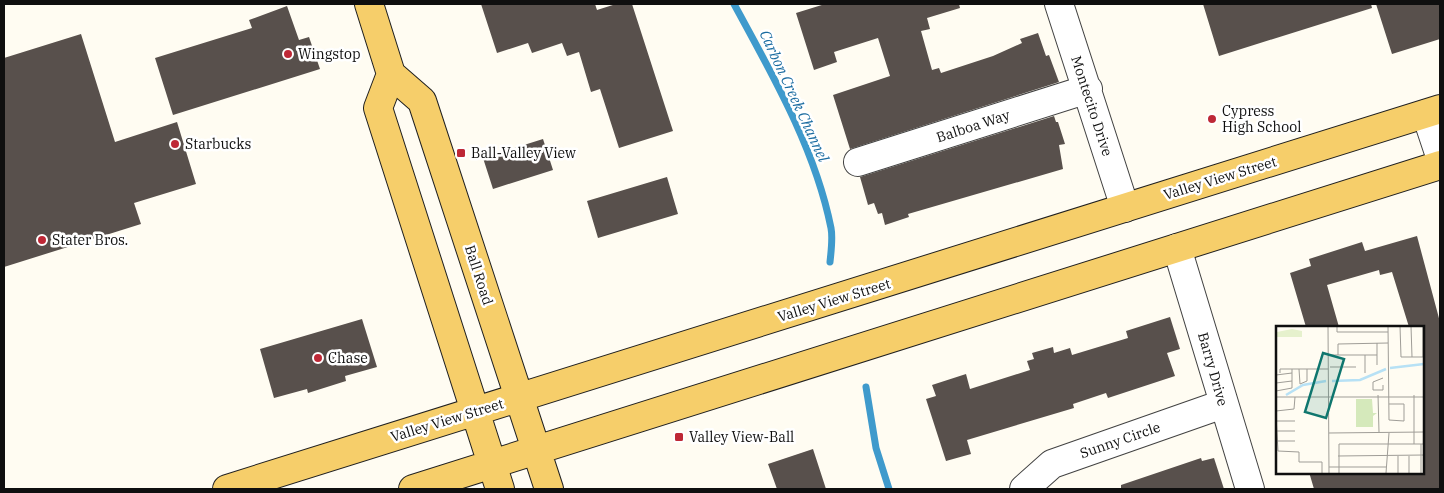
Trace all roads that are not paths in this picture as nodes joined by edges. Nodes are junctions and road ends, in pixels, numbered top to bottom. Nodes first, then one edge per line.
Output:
1 (369, 4) edge
2 (1059, 4) edge
3 (391, 74) junction
4 (1088, 89) junction
5 (1433, 111) edge
6 (1440, 156) edge
7 (858, 162) dead end
8 (1440, 165) edge
9 (1125, 208) junction
10 (1177, 248) junction
11 (519, 398) junction
12 (1223, 404) junction
13 (475, 412) junction
14 (536, 450) junction
15 (496, 477) edge
16 (227, 489) edge
17 (413, 489) edge
18 (549, 489) edge
19 (1024, 489) edge
20 (1250, 489) edge

1 - 3 main road
2 - 4 street, Montecito Drive
3 - 11 main road, Ball Road
3 - 13 main road
4 - 7 street, Balboa Way
4 - 9 street, Montecito Drive
5 - 6 street
5 - 9 main road, Valley View Street
8 - 10 main road
9 - 11 main road, Valley View Street
10 - 12 street, Barry Drive
10 - 14 main road
11 - 13 main road, Valley View Street
11 - 14 main road, Ball Road
12 - 19 street, Sunny Circle
12 - 20 street, Barry Drive
13 - 15 main road
13 - 16 main road, Valley View Street
14 - 15 main road
14 - 18 main road, Ball Road
15 - 17 main road

